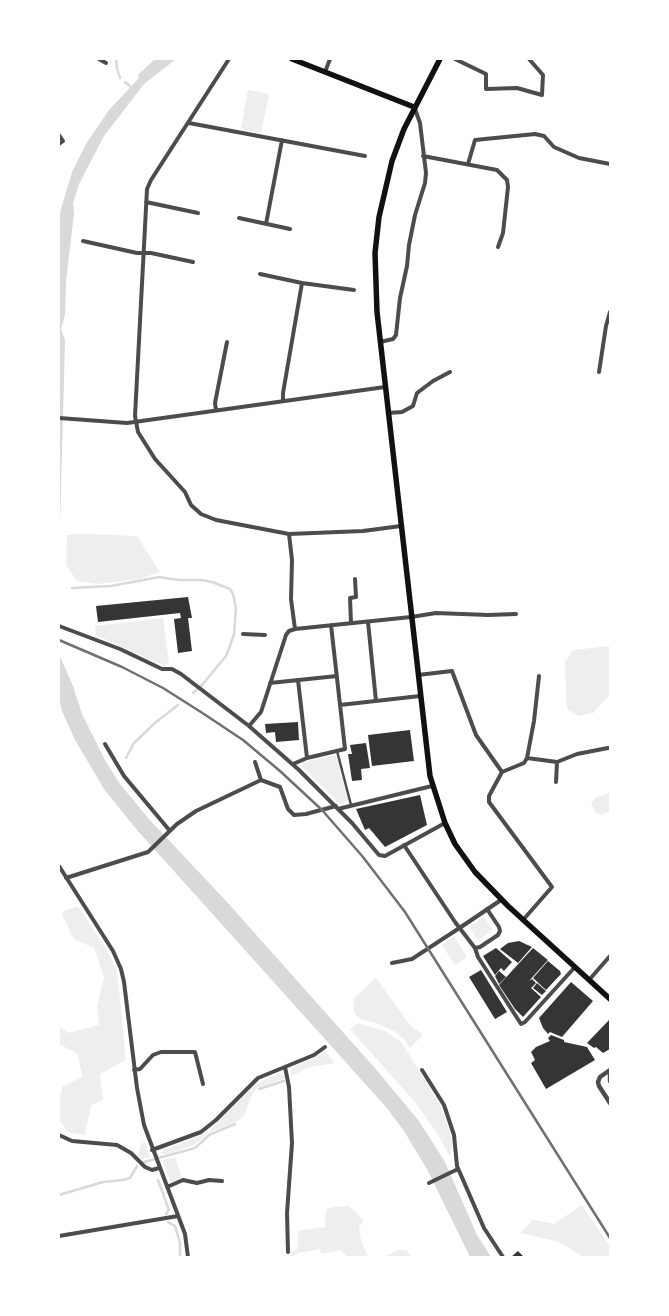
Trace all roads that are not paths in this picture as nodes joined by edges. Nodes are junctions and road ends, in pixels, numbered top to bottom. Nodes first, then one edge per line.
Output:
1 (99, 59) edge
2 (229, 59) edge
3 (292, 59) edge
4 (330, 59) edge
5 (440, 59) edge
6 (455, 59) edge
7 (529, 59) edge
8 (106, 63) dead end
9 (325, 72) junction
10 (414, 107) junction
11 (189, 123) junction
12 (59, 135) edge
13 (282, 140) junction
14 (59, 144) edge
15 (365, 156) dead end
16 (423, 156) junction
17 (468, 164) junction
18 (610, 164) edge
19 (146, 202) junction
20 (198, 213) dead end
21 (239, 218) dead end
22 (266, 224) junction
23 (290, 229) dead end
24 (83, 241) dead end
25 (498, 247) dead end
26 (143, 253) junction
27 (193, 262) dead end
28 (260, 274) dead end
29 (302, 283) junction
30 (354, 290) dead end
31 (610, 312) edge
32 (227, 342) dead end
33 (380, 342) junction
34 (450, 372) dead end
35 (599, 372) dead end
36 (385, 387) junction
37 (283, 400) junction
38 (216, 410) junction
39 (388, 413) junction
40 (59, 418) edge
41 (136, 422) junction
42 (401, 526) junction
43 (289, 534) junction
44 (355, 579) dead end
45 (516, 614) dead end
46 (411, 617) junction
47 (368, 622) junction
48 (351, 623) junction
49 (331, 625) junction
50 (59, 626) edge
51 (294, 629) junction
52 (244, 634) dead end
53 (265, 636) dead end
54 (418, 675) junction
55 (336, 676) junction
56 (539, 676) dead end
57 (298, 680) junction
58 (270, 683) junction
59 (420, 696) junction
60 (376, 701) junction
61 (340, 705) junction
62 (249, 726) junction
63 (105, 744) dead end
64 (608, 748) dead end
65 (338, 750) junction
66 (306, 758) junction
67 (527, 758) junction
68 (255, 762) dead end
69 (557, 762) junction
70 (293, 764) junction
71 (502, 772) junction
72 (261, 780) junction
73 (556, 782) dead end
74 (432, 786) junction
75 (351, 805) junction
76 (337, 807) junction
77 (445, 823) junction
78 (168, 832) junction
79 (404, 846) junction
80 (59, 866) edge
81 (66, 878) junction
82 (501, 900) junction
83 (487, 909) junction
84 (523, 920) junction
85 (461, 927) junction
86 (475, 948) junction
87 (610, 956) edge
88 (392, 963) dead end
89 (575, 967) junction
90 (589, 980) junction
91 (610, 999) edge
92 (325, 1048) dead end
93 (285, 1067) junction
94 (134, 1070) junction
95 (422, 1070) dead end
96 (610, 1070) edge
97 (610, 1074) edge
98 (610, 1081) edge
99 (203, 1084) dead end
100 (610, 1103) edge
101 (59, 1135) edge
102 (153, 1153) junction
103 (159, 1168) junction
104 (458, 1169) junction
105 (222, 1181) dead end
106 (430, 1183) dead end
107 (167, 1187) junction
108 (178, 1216) junction
109 (59, 1236) edge
110 (288, 1252) dead end
111 (188, 1257) edge
112 (503, 1257) edge

1 - 8 street
2 - 11 street
3 - 9 main road
4 - 9 street
5 - 10 main road
6 - 7 street
9 - 10 main road
10 - 16 street
10 - 33 main road
11 - 13 street
11 - 19 street
12 - 14 street
13 - 15 street
13 - 22 street
16 - 17 street
16 - 33 street
17 - 18 street
17 - 25 street
19 - 20 street
19 - 26 street
21 - 22 street
22 - 23 street
24 - 26 street
26 - 27 street
26 - 41 street
28 - 29 street
29 - 30 street
29 - 37 street
31 - 35 street
32 - 38 street
33 - 36 main road
34 - 39 street
36 - 37 street
36 - 39 main road
37 - 38 street
38 - 41 street
39 - 42 main road
40 - 41 street
41 - 43 street
42 - 43 street
42 - 46 main road
43 - 51 street
44 - 48 street
45 - 46 street
46 - 47 street
46 - 54 main road
47 - 48 street
47 - 60 street
48 - 49 street
49 - 51 street
49 - 55 street
50 - 62 street
51 - 58 street
52 - 53 street
54 - 59 main road
54 - 71 street
55 - 57 street
55 - 61 street
56 - 67 street
57 - 58 street
57 - 66 street
58 - 62 street
59 - 60 street
59 - 74 main road
60 - 61 street
61 - 65 street
62 - 70 street
63 - 78 street
64 - 69 street
65 - 66 street
65 - 75 street
66 - 70 street
67 - 69 street
67 - 71 street
68 - 72 street
69 - 73 street
70 - 76 street
71 - 84 street
72 - 76 street
72 - 78 street
74 - 75 street
74 - 77 main road
75 - 76 street
76 - 79 street
77 - 79 street
77 - 82 main road
78 - 81 street
79 - 85 street
80 - 81 street
81 - 94 street
82 - 83 street
82 - 84 main road
83 - 85 street
83 - 86 street
84 - 89 main road
85 - 86 street
85 - 88 street
86 - 89 street
87 - 90 street
89 - 90 main road
90 - 91 main road
92 - 93 street
93 - 102 street
93 - 110 street
94 - 99 street
94 - 102 street
95 - 104 street
96 - 100 street
97 - 98 street
101 - 103 street
102 - 103 street
103 - 107 street
104 - 106 street
104 - 112 street
105 - 107 street
107 - 108 street
108 - 109 street
108 - 111 street

